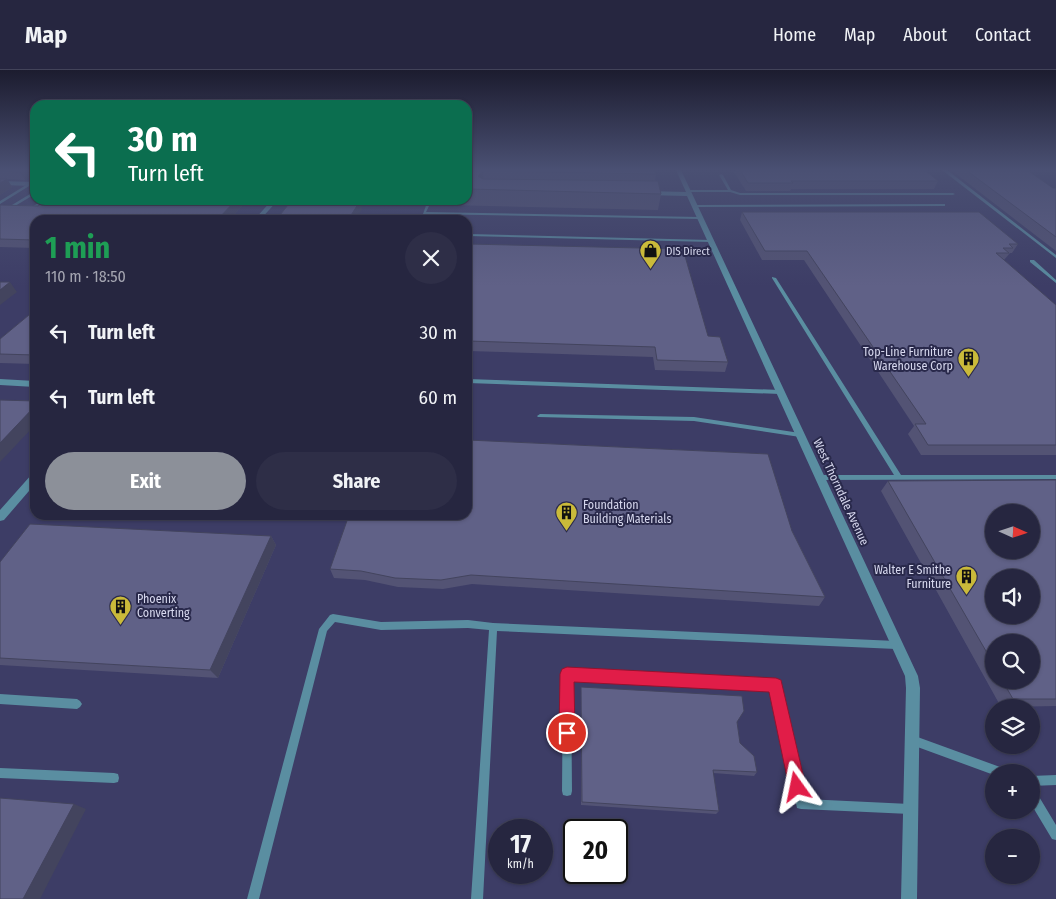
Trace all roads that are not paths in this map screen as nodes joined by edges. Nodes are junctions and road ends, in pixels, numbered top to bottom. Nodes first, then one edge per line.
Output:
1 (426, 209) edge
2 (696, 209) edge
3 (994, 209) edge
4 (700, 218) junction
5 (472, 236) edge
6 (711, 241) junction
7 (1056, 257) edge
8 (1032, 261) dead end
9 (774, 278) dead end
10 (1056, 282) edge
11 (472, 381) edge
12 (0, 382) edge
13 (30, 384) edge
14 (780, 392) junction
15 (540, 416) dead end
16 (800, 435) junction
17 (899, 477) junction
18 (1056, 477) edge
19 (820, 478) junction
20 (30, 483) edge
21 (0, 518) edge
22 (493, 627) junction
23 (896, 645) junction
24 (0, 699) edge
25 (76, 704) dead end
26 (912, 740) junction
27 (985, 767) edge
28 (0, 773) edge
29 (114, 778) dead end
30 (1056, 780) edge
31 (1040, 781) edge
32 (567, 791) dead end
33 (911, 808) junction
34 (1040, 809) edge
35 (1056, 835) edge
36 (252, 899) edge
37 (477, 899) edge
38 (909, 899) edge

1 - 4 lane
2 - 4 street, West Thorndale Avenue
3 - 7 lane
4 - 6 street, West Thorndale Avenue
5 - 6 lane
6 - 14 street, West Thorndale Avenue
8 - 10 lane
9 - 17 lane
11 - 14 lane
12 - 13 street
14 - 16 street, West Thorndale Avenue
15 - 16 lane
16 - 19 street, West Thorndale Avenue
17 - 18 lane
17 - 19 lane
19 - 23 street, West Thorndale Avenue
20 - 21 street
22 - 23 lane
22 - 36 lane
22 - 37 lane
23 - 26 street, West Thorndale Avenue
24 - 25 lane
26 - 27 lane
26 - 33 street, West Thorndale Avenue
28 - 29 lane
30 - 31 lane
32 - 33 lane
33 - 38 street, West Thorndale Avenue
34 - 35 lane

